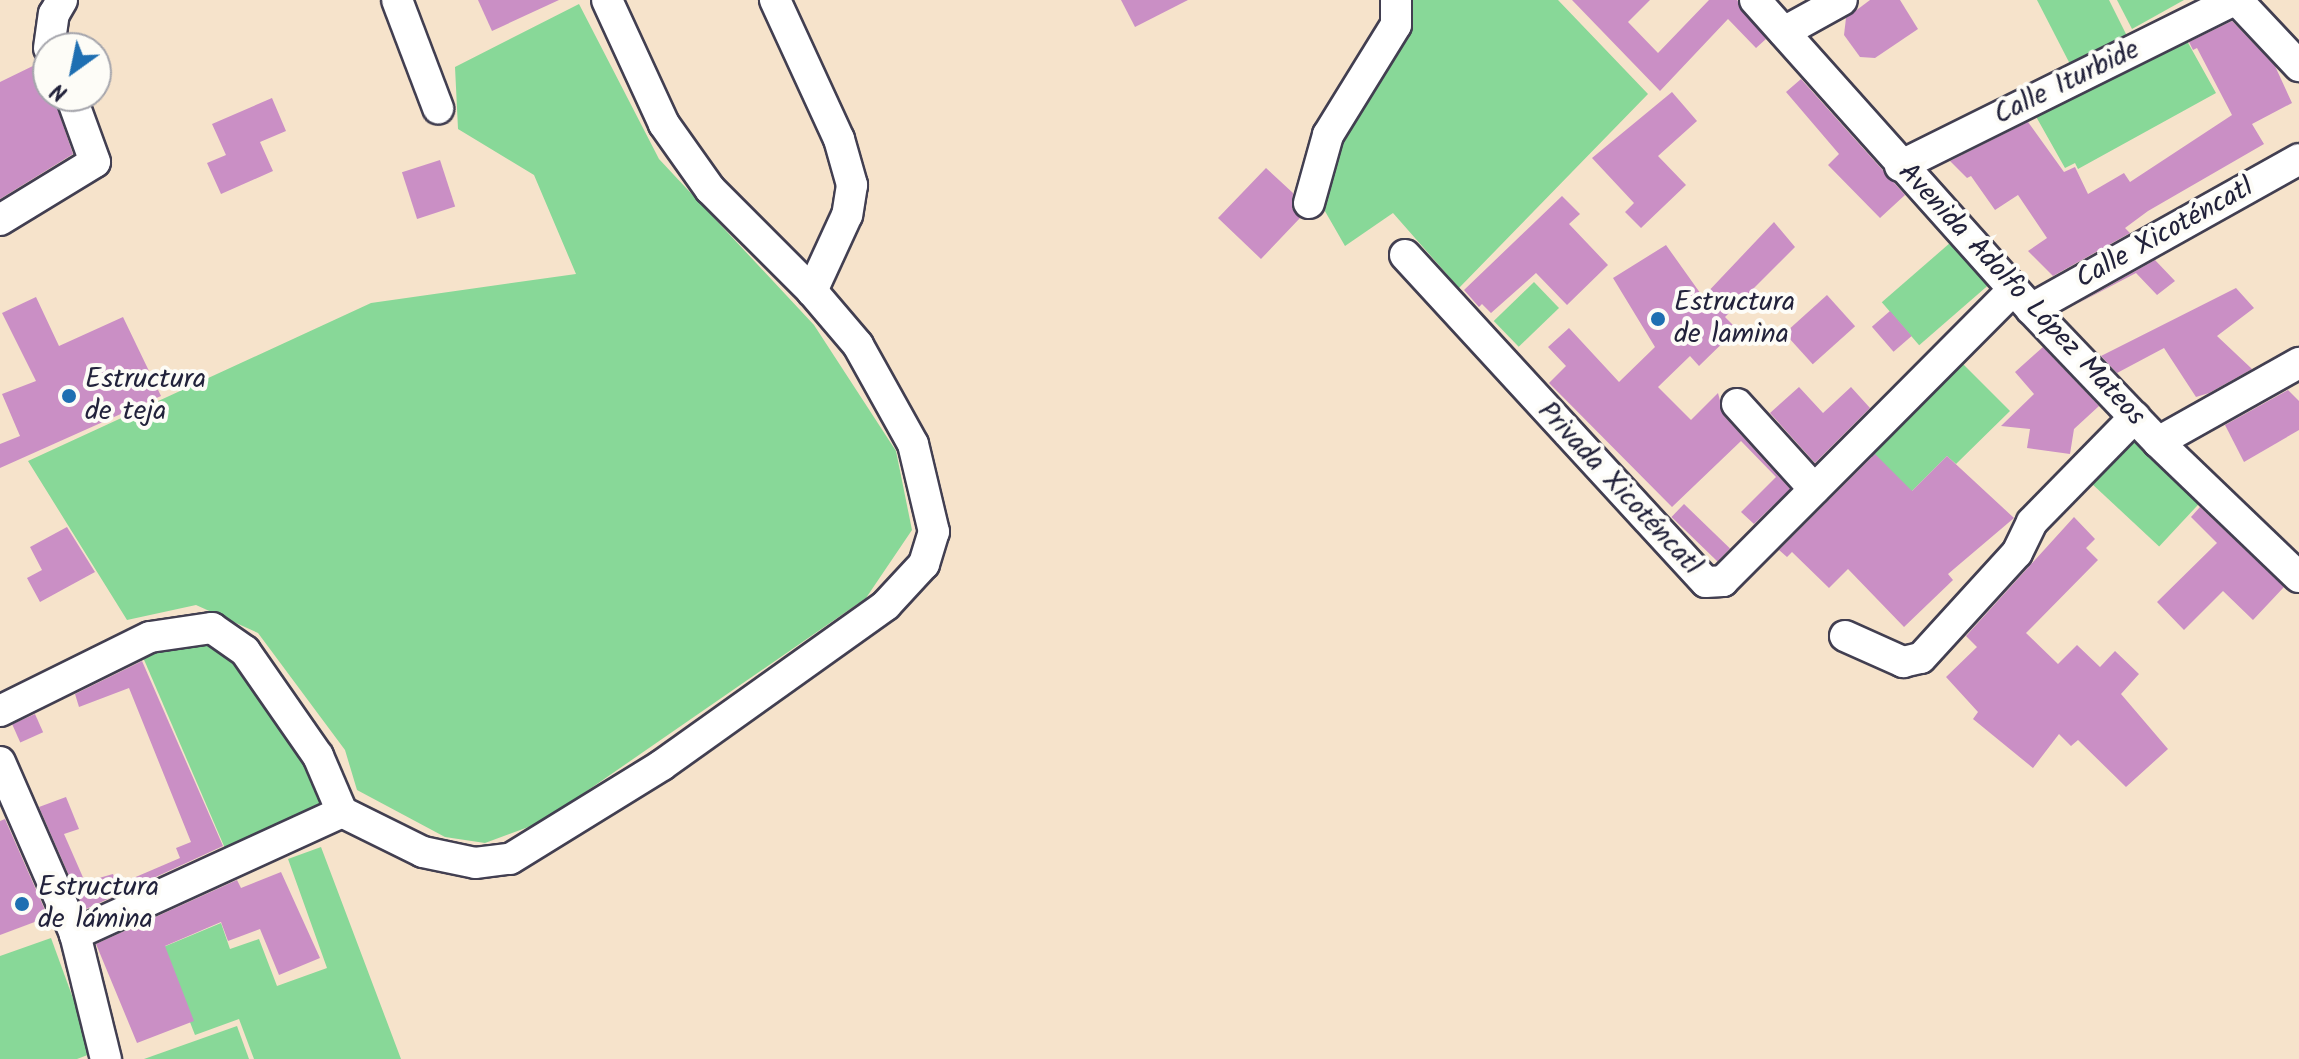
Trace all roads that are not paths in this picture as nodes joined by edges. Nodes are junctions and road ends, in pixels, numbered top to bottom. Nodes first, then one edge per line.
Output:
1 (62, 0) edge
2 (397, 0) edge
3 (607, 0) edge
4 (775, 0) edge
5 (1396, 0) edge
6 (1755, 0) edge
7 (1842, 0) edge
8 (2236, 0) edge
9 (51, 32) edge
10 (1784, 32) junction
11 (2299, 66) edge
12 (438, 108) dead end
13 (77, 112) edge
14 (2299, 159) edge
15 (1900, 166) junction
16 (1309, 203) dead end
17 (0, 220) edge
18 (1405, 255) dead end
19 (812, 291) junction
20 (2022, 299) junction
21 (2299, 363) edge
22 (1737, 404) dead end
23 (2135, 417) junction
24 (2158, 442) junction
25 (1814, 489) junction
26 (2299, 577) edge
27 (1845, 636) dead end
28 (0, 711) edge
29 (0, 762) edge
30 (342, 812) junction
31 (75, 934) junction
32 (106, 1059) edge

1 - 9 street
2 - 12 street
3 - 19 street
4 - 19 street
5 - 16 street
6 - 10 street, Avenida Adolfo López Mateos
7 - 10 street
8 - 11 street
8 - 15 street, Calle Iturbide
10 - 15 street, Avenida Adolfo López Mateos
13 - 17 street
14 - 20 street, Calle Xicoténcatl
15 - 20 street, Avenida Adolfo López Mateos
18 - 25 street, Privada Xicoténcatl
19 - 30 street
20 - 23 street, Avenida Adolfo López Mateos
20 - 25 street, Privada Xicoténcatl
21 - 24 street
22 - 25 street
23 - 24 street, Avenida Adolfo López Mateos
23 - 27 street
24 - 26 street, Avenida Adolfo López Mateos
28 - 30 street
29 - 31 street
30 - 31 street
31 - 32 street

